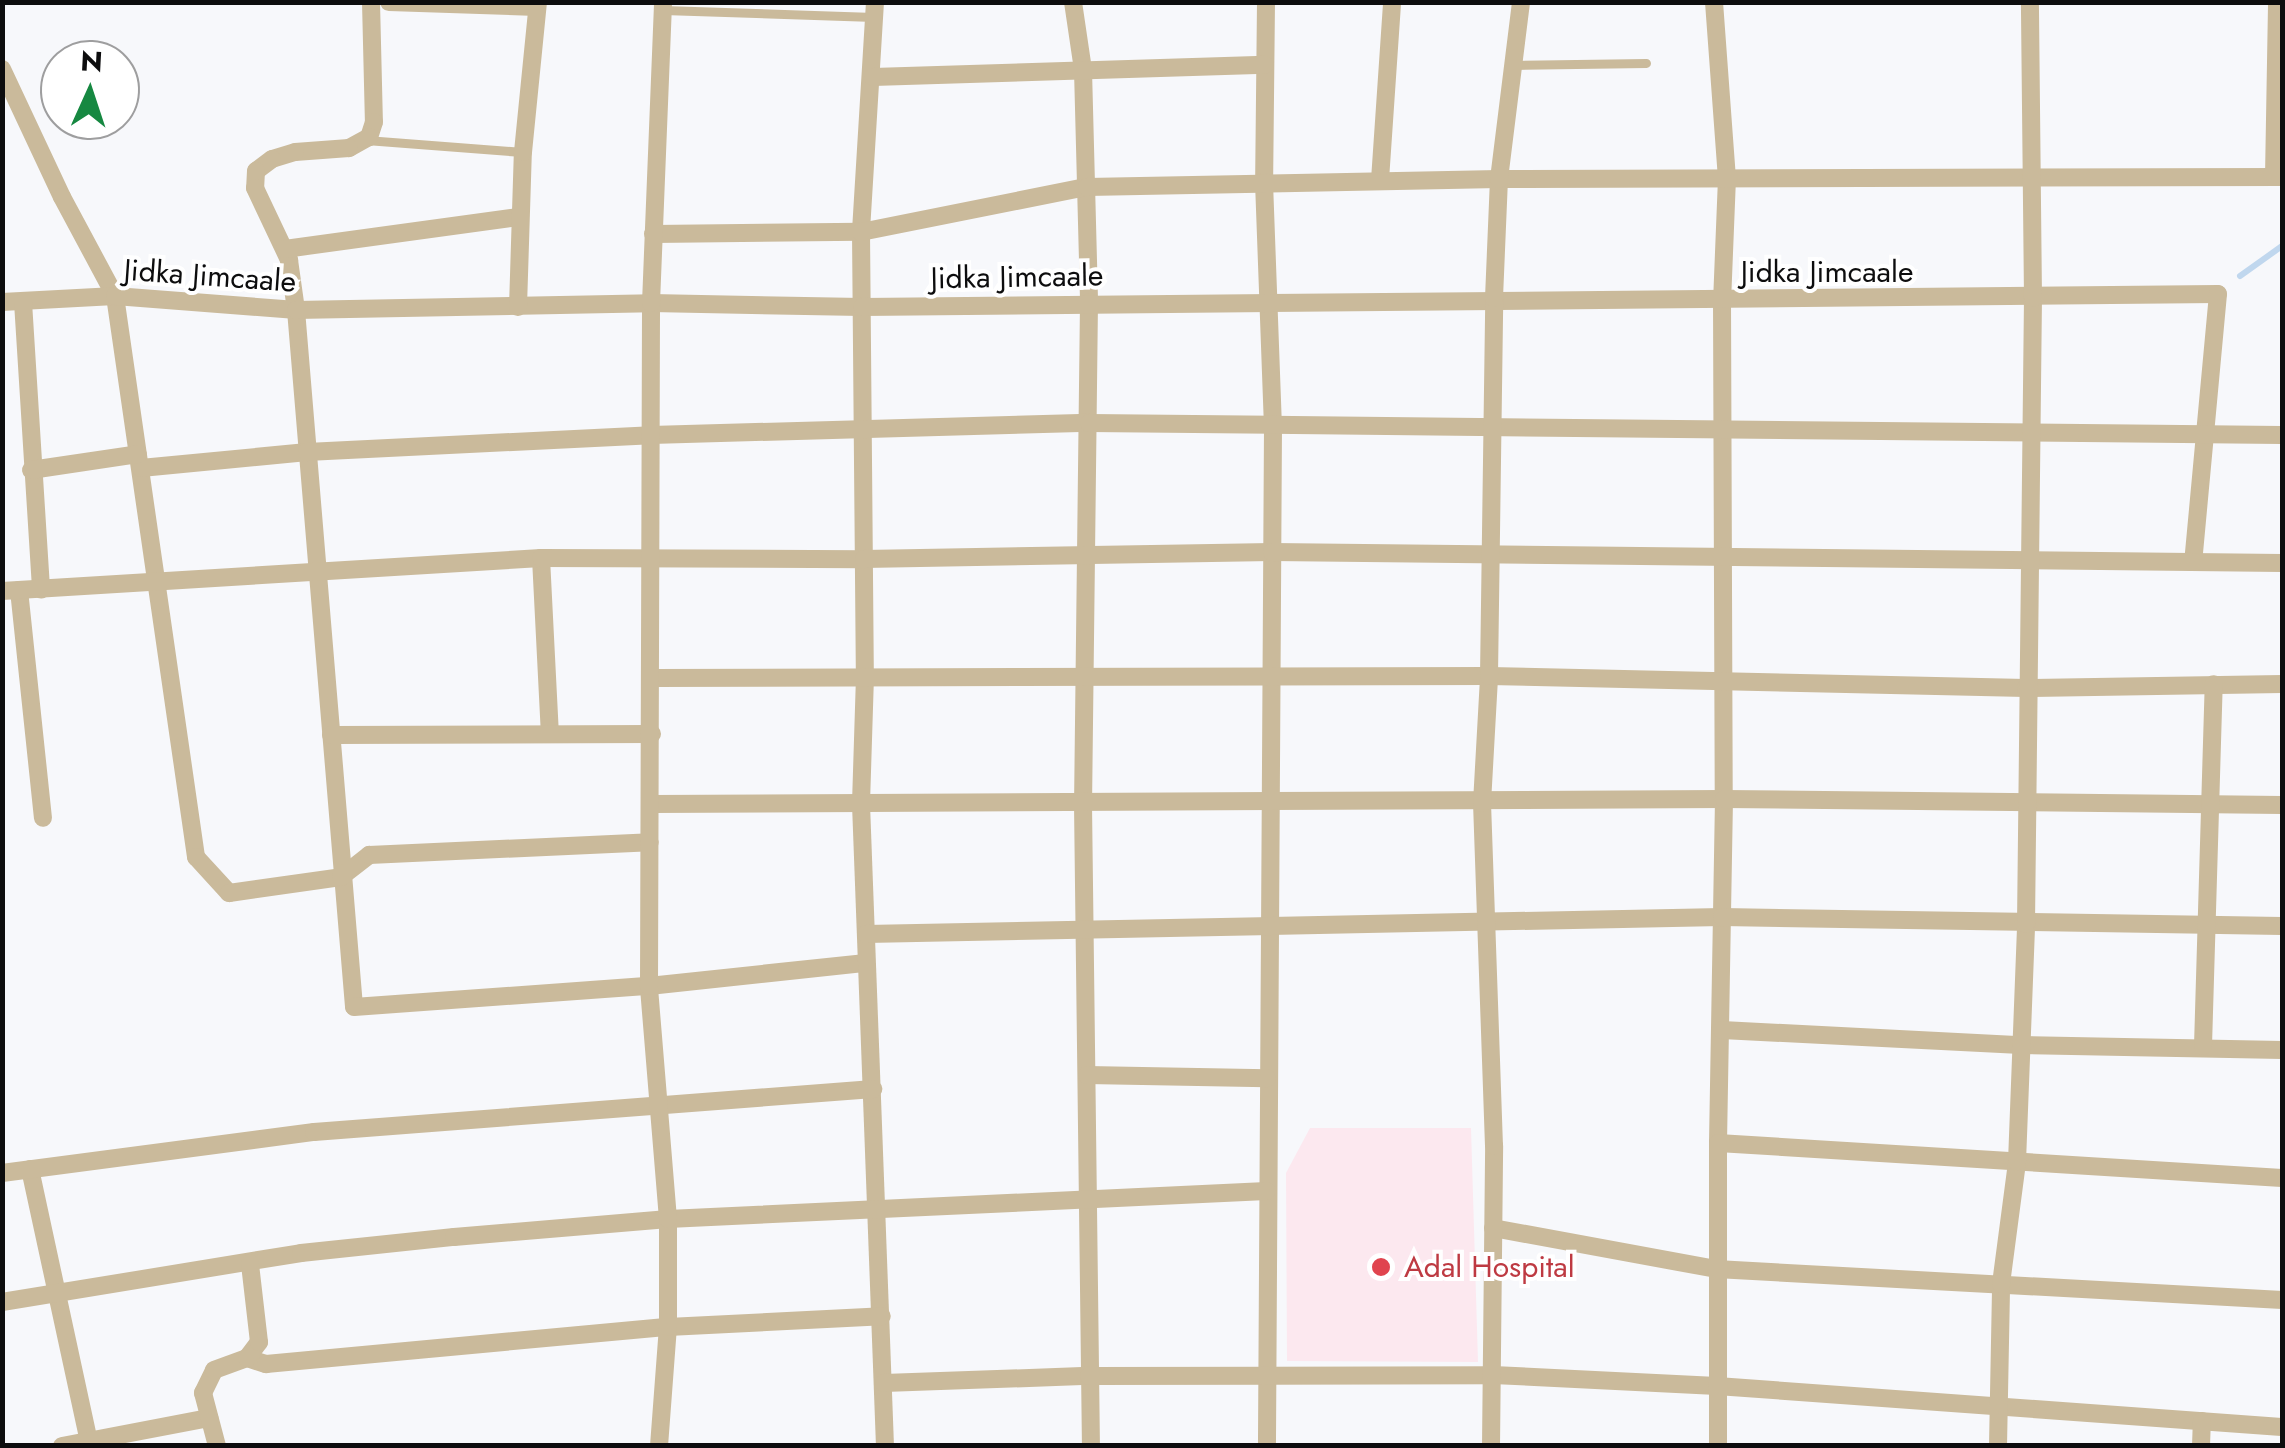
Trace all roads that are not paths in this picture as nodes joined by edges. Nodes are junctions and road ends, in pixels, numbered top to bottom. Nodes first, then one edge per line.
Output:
1 (371, 2) edge
2 (389, 2) edge
3 (1073, 2) edge
4 (1266, 2) edge
5 (1392, 2) edge
6 (1521, 2) edge
7 (1714, 2) edge
8 (2030, 2) edge
9 (2277, 2) edge
10 (538, 5) edge
11 (663, 6) edge
12 (874, 10) edge
13 (1646, 64) dead end
14 (1265, 65) junction
15 (1513, 65) junction
16 (2, 69) edge
17 (1083, 70) junction
18 (873, 78) junction
19 (365, 140) junction
20 (523, 152) junction
21 (2278, 177) edge
22 (1728, 178) junction
23 (1500, 179) junction
24 (1380, 180) junction
25 (2033, 180) junction
26 (1264, 182) junction
27 (1086, 187) junction
28 (520, 217) junction
29 (861, 232) junction
30 (653, 234) junction
31 (285, 249) junction
32 (115, 296) junction
33 (1494, 298) junction
34 (2033, 298) junction
35 (1722, 300) junction
36 (2, 302) edge
37 (23, 302) junction
38 (1089, 302) junction
39 (1270, 302) junction
40 (651, 304) junction
41 (518, 307) junction
42 (862, 308) junction
43 (296, 310) junction
44 (1090, 424) junction
45 (1272, 427) junction
46 (1493, 427) junction
47 (1722, 430) junction
48 (2032, 430) junction
49 (861, 432) junction
50 (650, 434) junction
51 (2204, 435) junction
52 (2282, 435) edge
53 (307, 452) junction
54 (140, 461) junction
55 (32, 470) junction
56 (1086, 552) junction
57 (1272, 552) junction
58 (1490, 553) junction
59 (1724, 554) junction
60 (650, 557) junction
61 (541, 558) junction
62 (2031, 558) junction
63 (864, 559) junction
64 (2194, 562) junction
65 (2282, 563) edge
66 (319, 573) junction
67 (155, 582) junction
68 (41, 588) junction
69 (10, 590) edge
70 (865, 676) junction
71 (1086, 676) junction
72 (1488, 676) junction
73 (653, 678) junction
74 (1272, 678) junction
75 (1721, 680) junction
76 (2214, 684) junction
77 (2282, 684) edge
78 (2026, 688) junction
79 (550, 733) junction
80 (652, 734) junction
81 (331, 735) junction
82 (1724, 799) junction
83 (2024, 800) junction
84 (1271, 801) junction
85 (1482, 803) junction
86 (2210, 803) junction
87 (652, 804) junction
88 (861, 804) junction
89 (1083, 804) junction
90 (2282, 804) edge
91 (43, 818) dead end
92 (650, 842) junction
93 (341, 877) junction
94 (1722, 917) junction
95 (2026, 924) junction
96 (1483, 925) junction
97 (2208, 926) junction
98 (2282, 926) edge
99 (1268, 927) junction
100 (1085, 929) junction
101 (866, 934) junction
102 (866, 963) junction
103 (649, 986) junction
104 (1722, 1030) junction
105 (2022, 1045) junction
106 (2202, 1046) junction
107 (2282, 1050) edge
108 (1087, 1075) junction
109 (1267, 1078) junction
110 (872, 1088) junction
111 (661, 1103) junction
112 (1718, 1143) junction
113 (2017, 1162) junction
114 (30, 1169) junction
115 (2, 1173) edge
116 (2282, 1178) edge
117 (1266, 1191) junction
118 (1088, 1196) junction
119 (878, 1207) junction
120 (668, 1219) junction
121 (1492, 1228) junction
122 (250, 1264) junction
123 (1716, 1268) junction
124 (2001, 1284) junction
125 (57, 1296) junction
126 (2282, 1300) edge
127 (2, 1302) edge
128 (882, 1316) junction
129 (668, 1327) junction
130 (247, 1358) junction
131 (1493, 1375) junction
132 (1089, 1376) junction
133 (1267, 1376) junction
134 (884, 1383) junction
135 (1717, 1386) junction
136 (2000, 1405) junction
137 (209, 1418) junction
138 (2202, 1421) junction
139 (2282, 1427) edge
140 (90, 1442) edge
141 (62, 1446) edge
142 (217, 1446) edge
143 (659, 1446) edge
144 (885, 1446) edge
145 (1090, 1446) edge
146 (1266, 1446) edge
147 (1491, 1446) edge
148 (1718, 1446) edge
149 (1998, 1446) edge
150 (2200, 1446) edge

1 - 19 street
2 - 10 street
3 - 17 street
4 - 14 street
5 - 24 street
6 - 15 street
7 - 22 street
8 - 25 street
9 - 21 street
10 - 20 street
11 - 12 lane
11 - 30 street
12 - 18 street
13 - 15 lane
14 - 17 street
14 - 26 street
15 - 23 street
16 - 32 street
17 - 18 street
17 - 27 street
18 - 29 street
19 - 20 lane
19 - 31 street
20 - 28 street
21 - 25 street
22 - 23 street
22 - 25 street
22 - 35 street
23 - 24 street
23 - 33 street
24 - 26 street
25 - 34 street
26 - 27 street
26 - 39 street
27 - 29 street
27 - 38 street
28 - 31 street
28 - 41 street
29 - 30 street
29 - 42 street
30 - 40 street
31 - 43 street
32 - 37 street, Jidka Jimcaale
32 - 43 street, Jidka Jimcaale
32 - 54 street
33 - 35 street, Jidka Jimcaale
33 - 39 street, Jidka Jimcaale
33 - 46 street
34 - 35 street, Jidka Jimcaale
34 - 48 street
34 - 51 street, Jidka Jimcaale
35 - 47 street
36 - 37 street, Jidka Jimcaale
37 - 55 street
38 - 39 street, Jidka Jimcaale
38 - 42 street, Jidka Jimcaale
38 - 44 street
39 - 45 street
40 - 41 street, Jidka Jimcaale
40 - 42 street, Jidka Jimcaale
40 - 50 street
41 - 43 street, Jidka Jimcaale
42 - 49 street
43 - 53 street
44 - 45 street
44 - 49 street
44 - 56 street
45 - 46 street
45 - 57 street
46 - 47 street
46 - 58 street
47 - 48 street
47 - 59 street
48 - 51 street
48 - 62 street
49 - 50 street
49 - 63 street
50 - 53 street
50 - 60 street
51 - 52 street
51 - 64 street
53 - 54 street
53 - 66 street
54 - 55 street
54 - 67 street
55 - 68 street
56 - 57 street
56 - 63 street
56 - 71 street
57 - 58 street
57 - 74 street
58 - 59 street
58 - 72 street
59 - 62 street
59 - 75 street
60 - 61 street
60 - 63 street
60 - 73 street
61 - 66 street
61 - 79 street
62 - 64 street
62 - 78 street
63 - 70 street
64 - 65 street
66 - 67 street
66 - 81 street
67 - 68 street
67 - 93 street
68 - 69 street
69 - 91 street
70 - 71 street
70 - 73 street
70 - 88 street
71 - 74 street
71 - 89 street
72 - 74 street
72 - 75 street
72 - 85 street
73 - 80 street
74 - 84 street
75 - 78 street
75 - 82 street
76 - 77 street
76 - 78 street
76 - 86 street
78 - 83 street
79 - 80 street
79 - 81 street
80 - 87 street
81 - 93 street
82 - 83 street
82 - 85 street
82 - 94 street
83 - 86 street
83 - 95 street
84 - 85 street
84 - 89 street
84 - 99 street
85 - 96 street
86 - 90 street
86 - 97 street
87 - 88 street
87 - 92 street
88 - 89 street
88 - 101 street
89 - 100 street
92 - 93 street
92 - 103 street
93 - 103 street
94 - 95 street
94 - 96 street
94 - 104 street
95 - 97 street
95 - 105 street
96 - 99 street
96 - 121 street
97 - 98 street
97 - 106 street
99 - 100 street
99 - 109 street
100 - 101 street
100 - 108 street
101 - 102 street
102 - 103 street
102 - 110 street
103 - 111 street
104 - 105 street
104 - 112 street
105 - 106 street
105 - 113 street
106 - 107 street
108 - 109 street
108 - 118 street
109 - 117 street
110 - 111 street
110 - 119 street
111 - 114 street
111 - 120 street
112 - 113 street
112 - 123 street
113 - 116 street
113 - 124 street
114 - 115 street
114 - 125 street
117 - 118 street
117 - 133 street
118 - 119 street
118 - 132 street
119 - 120 street
119 - 128 street
120 - 122 street
120 - 129 street
121 - 123 street
121 - 131 street
122 - 125 street
122 - 130 street
123 - 124 street
123 - 135 street
124 - 126 street
124 - 136 street
125 - 127 street
125 - 140 street
128 - 129 street
128 - 134 street
129 - 130 street
129 - 143 street
130 - 137 street
131 - 133 street
131 - 135 street
131 - 147 street
132 - 133 street
132 - 134 street
132 - 145 street
133 - 146 street
134 - 144 street
135 - 136 street
135 - 148 street
136 - 138 street
136 - 149 street
137 - 140 street
137 - 142 street
138 - 139 street
138 - 150 street
140 - 141 street

